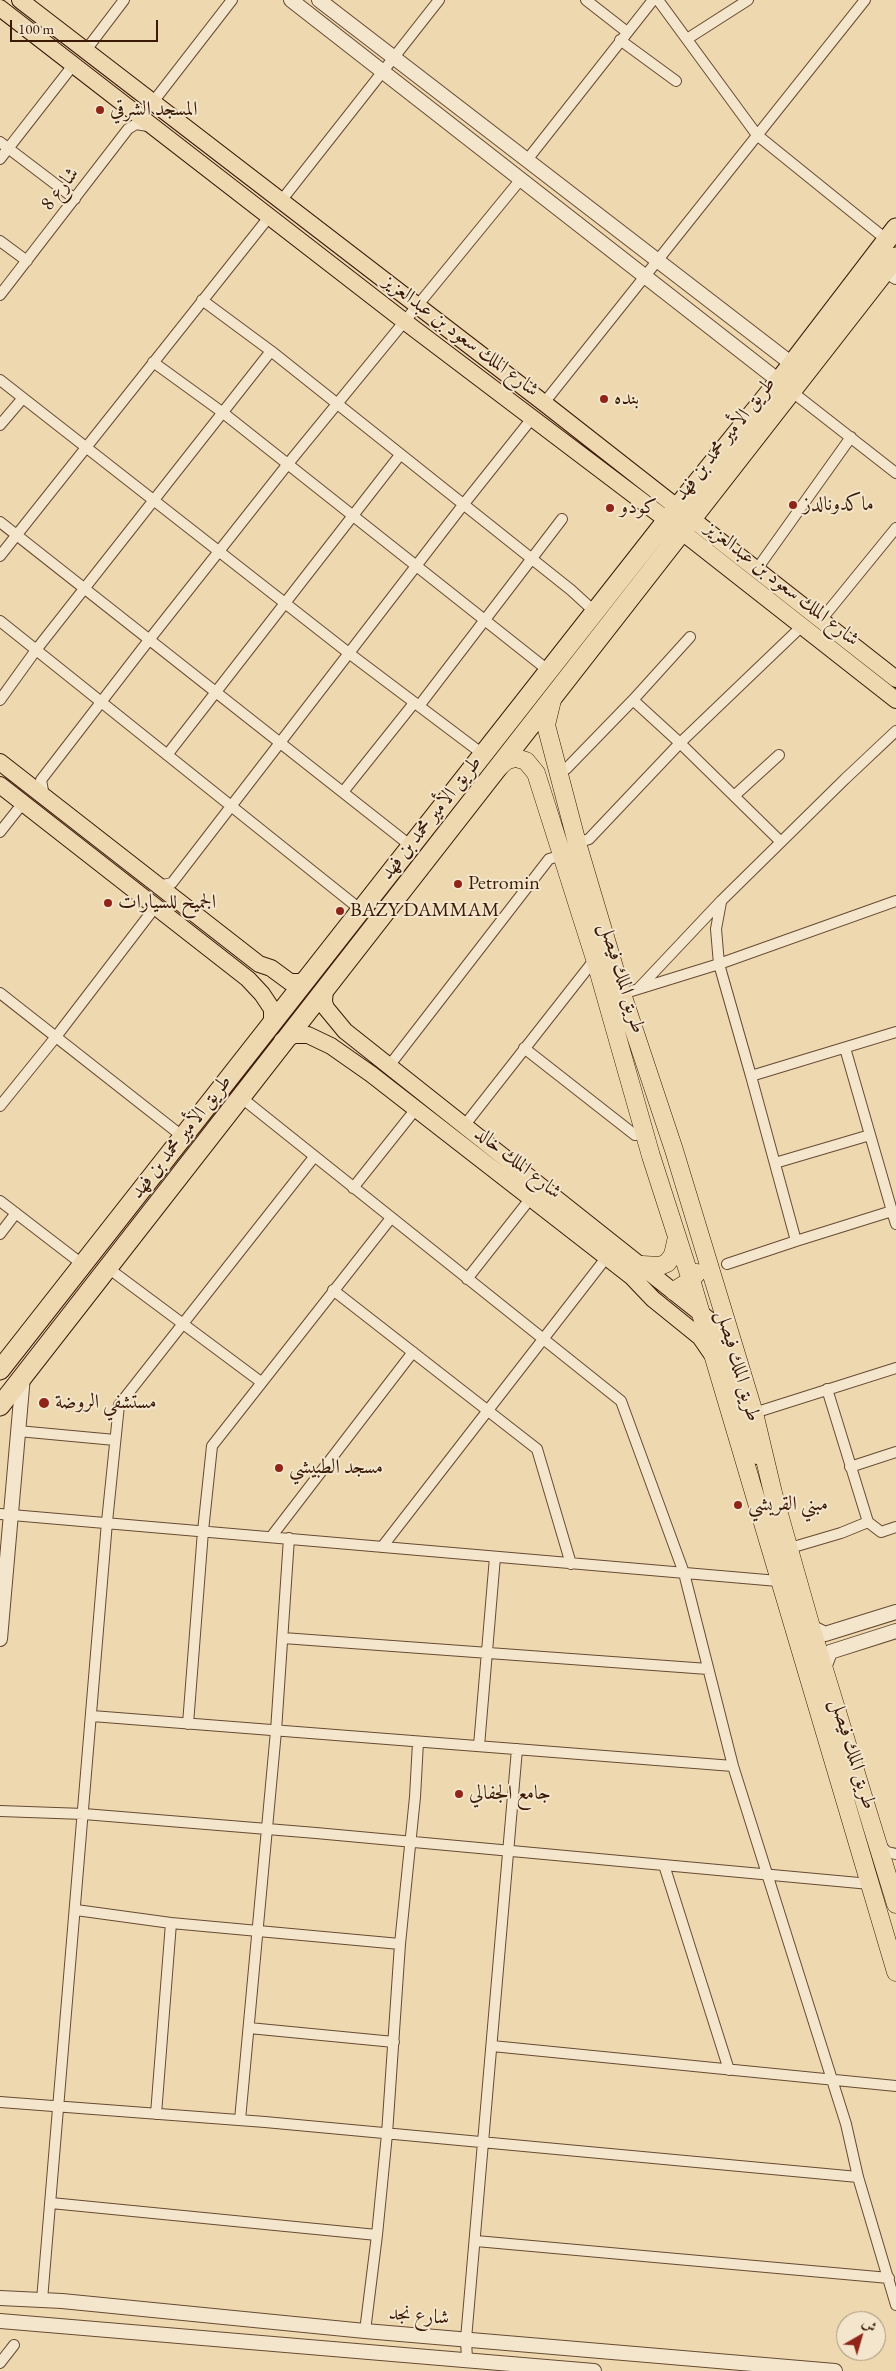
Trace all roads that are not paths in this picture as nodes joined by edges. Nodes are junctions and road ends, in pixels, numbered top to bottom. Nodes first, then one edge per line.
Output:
1 (20, 0) edge
2 (124, 0) edge
3 (232, 0) edge
4 (291, 0) edge
5 (439, 0) edge
6 (586, 0) edge
7 (653, 0) edge
8 (658, 0) edge
9 (748, 0) edge
10 (865, 0) edge
11 (326, 2) edge
12 (2, 14) edge
13 (624, 36) junction
14 (687, 39) junction
15 (86, 50) junction
16 (393, 57) junction
17 (74, 64) junction
18 (382, 71) junction
19 (676, 81) dead end
20 (153, 102) junction
21 (157, 128) junction
22 (757, 135) junction
23 (4, 145) edge
24 (0, 159) edge
25 (527, 160) junction
26 (520, 180) junction
27 (75, 199) junction
28 (282, 201) junction
29 (269, 217) junction
30 (892, 234) edge
31 (0, 241) edge
32 (657, 260) junction
33 (26, 261) junction
34 (892, 268) edge
35 (645, 277) junction
36 (0, 295) edge
37 (202, 300) junction
38 (417, 305) junction
39 (404, 320) junction
40 (271, 351) junction
41 (153, 362) junction
42 (792, 364) junction
43 (0, 380) edge
44 (785, 386) junction
45 (23, 398) junction
46 (544, 403) junction
47 (336, 404) junction
48 (222, 412) junction
49 (533, 418) junction
50 (0, 426) edge
51 (850, 437) junction
52 (86, 447) junction
53 (400, 455) junction
54 (287, 465) junction
55 (896, 473) edge
56 (155, 500) junction
57 (463, 505) junction
58 (353, 516) junction
59 (562, 519) dead end
60 (679, 519) junction
61 (0, 522) edge
62 (896, 528) edge
63 (16, 535) junction
64 (219, 550) junction
65 (0, 556) edge
66 (530, 559) junction
67 (416, 567) junction
68 (757, 570) junction
69 (85, 589) junction
70 (286, 603) junction
71 (595, 612) junction
72 (485, 620) junction
73 (821, 620) junction
74 (0, 621) edge
75 (802, 626) junction
76 (690, 637) dead end
77 (149, 640) junction
78 (36, 650) junction
79 (350, 654) junction
80 (549, 670) junction
81 (896, 680) edge
82 (216, 692) junction
83 (0, 700) edge
84 (552, 700) junction
85 (633, 700) junction
86 (896, 700) edge
87 (102, 702) junction
88 (417, 704) junction
89 (896, 731) edge
90 (281, 743) junction
91 (680, 743) junction
92 (167, 755) junction
93 (484, 755) junction
94 (779, 755) dead end
95 (0, 762) edge
96 (561, 769) junction
97 (496, 770) junction
98 (536, 773) junction
99 (0, 785) edge
100 (343, 792) junction
101 (44, 796) junction
102 (734, 796) junction
103 (23, 803) junction
104 (232, 808) junction
105 (0, 832) edge
106 (780, 842) junction
107 (577, 843) junction
108 (411, 846) junction
109 (563, 855) junction
110 (158, 886) junction
111 (721, 901) junction
112 (896, 901) edge
113 (156, 906) junction
114 (361, 910) junction
115 (595, 959) junction
116 (259, 964) junction
117 (718, 964) junction
118 (308, 977) junction
119 (248, 979) junction
120 (325, 988) junction
121 (630, 991) junction
122 (0, 993) edge
123 (268, 1028) junction
124 (345, 1031) junction
125 (896, 1032) edge
126 (55, 1038) junction
127 (282, 1042) junction
128 (331, 1046) junction
129 (524, 1048) junction
130 (845, 1048) junction
131 (644, 1065) junction
132 (389, 1066) junction
133 (751, 1076) junction
134 (224, 1083) junction
135 (241, 1098) junction
136 (0, 1106) edge
137 (416, 1110) junction
138 (464, 1126) junction
139 (645, 1132) junction
140 (870, 1135) junction
141 (182, 1136) junction
142 (314, 1157) junction
143 (775, 1163) junction
144 (353, 1188) junction
145 (530, 1199) junction
146 (0, 1200) edge
147 (892, 1211) junction
148 (16, 1213) junction
149 (391, 1218) junction
150 (896, 1224) edge
151 (0, 1234) edge
152 (677, 1236) junction
153 (796, 1241) junction
154 (611, 1262) junction
155 (82, 1264) junction
156 (727, 1264) dead end
157 (642, 1265) junction
158 (108, 1268) junction
159 (467, 1279) junction
160 (691, 1280) junction
161 (333, 1290) junction
162 (674, 1291) junction
163 (700, 1311) junction
164 (183, 1324) junction
165 (544, 1340) junction
166 (413, 1352) junction
167 (712, 1354) junction
168 (896, 1368) edge
169 (0, 1370) edge
170 (23, 1376) junction
171 (261, 1382) junction
172 (827, 1389) junction
173 (0, 1406) edge
174 (488, 1412) junction
175 (754, 1413) junction
176 (18, 1431) junction
177 (115, 1440) junction
178 (896, 1452) edge
179 (850, 1467) junction
180 (773, 1493) junction
181 (5, 1514) edge
182 (107, 1522) junction
183 (868, 1522) junction
184 (896, 1527) edge
185 (203, 1531) junction
186 (271, 1537) junction
187 (289, 1538) junction
188 (382, 1546) junction
189 (790, 1548) junction
190 (495, 1557) junction
191 (572, 1564) junction
192 (684, 1573) junction
193 (778, 1581) junction
194 (896, 1612) edge
195 (862, 1622) junction
196 (811, 1627) junction
197 (896, 1631) edge
198 (283, 1638) junction
199 (0, 1639) edge
200 (867, 1640) junction
201 (486, 1652) junction
202 (824, 1668) junction
203 (708, 1669) junction
204 (92, 1716) junction
205 (188, 1724) junction
206 (276, 1731) junction
207 (418, 1742) junction
208 (479, 1746) junction
209 (517, 1750) junction
210 (734, 1766) junction
211 (0, 1811) edge
212 (84, 1814) junction
213 (267, 1829) junction
214 (412, 1841) junction
215 (878, 1844) junction
216 (508, 1849) junction
217 (896, 1854) edge
218 (664, 1865) junction
219 (768, 1875) junction
220 (870, 1884) junction
221 (895, 1890) edge
222 (76, 1910) junction
223 (171, 1923) junction
224 (258, 1931) junction
225 (400, 1944) junction
226 (896, 1972) edge
227 (249, 2028) junction
228 (394, 2042) junction
229 (492, 2046) junction
230 (730, 2070) junction
231 (832, 2081) junction
232 (896, 2086) edge
233 (0, 2102) edge
234 (59, 2107) junction
235 (156, 2114) junction
236 (240, 2120) junction
237 (387, 2134) junction
238 (483, 2143) junction
239 (858, 2177) junction
240 (51, 2203) junction
241 (377, 2235) junction
242 (476, 2241) junction
243 (891, 2272) edge
244 (0, 2298) edge
245 (42, 2300) junction
246 (896, 2305) edge
247 (0, 2320) edge
248 (365, 2332) junction
249 (466, 2340) junction
250 (14, 2345) dead end
251 (467, 2360) junction
252 (0, 2363) edge
253 (594, 2371) edge
254 (835, 2371) edge

1 - 15 main road, شارع الملك سعود بن عبدالعزيز
2 - 15 street
3 - 20 street
4 - 18 street
5 - 16 street
6 - 13 street
7 - 13 street
8 - 14 street
9 - 14 street
10 - 22 street
11 - 16 street
12 - 17 main road, شارع الملك سعود بن عبدالعزيز
13 - 19 street
13 - 25 street
14 - 22 street
15 - 20 main road, شارع الملك سعود بن عبدالعزيز
16 - 18 street
16 - 25 street
17 - 21 main road, شارع الملك سعود بن عبدالعزيز
17 - 23 street
18 - 26 street
18 - 28 street
20 - 28 main road, شارع الملك سعود بن عبدالعزيز
21 - 27 street, شارع 8
21 - 29 main road, شارع الملك سعود بن عبدالعزيز
22 - 30 street
22 - 32 street
23 - 24 street
23 - 27 street
25 - 32 street
26 - 35 street
26 - 38 street
27 - 33 street, شارع 8
28 - 38 main road, شارع الملك سعود بن عبدالعزيز
29 - 37 street
29 - 39 main road, شارع الملك سعود بن عبدالعزيز
30 - 42 highway, طريق الأمير محمد بن فهد
31 - 33 street
32 - 35 street
32 - 42 street
33 - 36 street, شارع 8
34 - 44 highway, طريق الأمير محمد بن فهد
35 - 44 street
35 - 46 street
37 - 40 street
37 - 41 street
38 - 39 street
38 - 46 main road, شارع الملك سعود بن عبدالعزيز
39 - 47 street
39 - 49 main road, شارع الملك سعود بن عبدالعزيز
40 - 47 street
40 - 48 street
41 - 48 street
41 - 52 street
42 - 44 highway, طريق الأمير محمد بن فهد
43 - 45 street
44 - 51 street
44 - 60 highway, طريق الأمير محمد بن فهد
45 - 50 street
45 - 52 street
46 - 60 main road, شارع الملك سعود بن عبدالعزيز
47 - 53 street
47 - 54 street
48 - 54 street
48 - 56 street
49 - 57 street
49 - 60 main road, شارع الملك سعود بن عبدالعزيز
51 - 55 street
51 - 68 street
52 - 56 street
52 - 63 street
53 - 57 street
53 - 58 street
54 - 58 street
54 - 64 street
56 - 64 street
56 - 69 street
57 - 66 street
57 - 67 street
58 - 67 street
58 - 70 street
59 - 66 street
60 - 68 main road, شارع الملك سعود بن عبدالعزيز
60 - 71 highway, طريق الأمير محمد بن فهد
60 - 75 main road, شارع الملك سعود بن عبدالعزيز
60 - 84 highway, طريق الأمير محمد بن فهد
61 - 63 street
62 - 73 street
63 - 65 street
63 - 69 street
64 - 70 street
64 - 77 street
66 - 71 street
66 - 72 street
67 - 72 street
67 - 79 street
68 - 73 main road, شارع الملك سعود بن عبدالعزيز
69 - 77 street
69 - 78 street
70 - 79 street
70 - 82 street
71 - 80 highway, طريق الأمير محمد بن فهد
72 - 80 street
72 - 88 street
73 - 81 main road, شارع الملك سعود بن عبدالعزيز
74 - 78 street
75 - 81 main road
75 - 86 main road, شارع الملك سعود بن عبدالعزيز
75 - 91 street
76 - 85 street
77 - 82 street
77 - 87 street
78 - 83 street
78 - 87 street
79 - 88 street
79 - 90 street
80 - 93 highway, طريق الأمير محمد بن فهد
82 - 90 street
82 - 92 street
84 - 96 highway, طريق الملك فيصل
84 - 97 highway, طريق الأمير محمد بن فهد
85 - 91 street
85 - 96 street
87 - 92 street
87 - 101 street
88 - 93 street
88 - 100 street
89 - 106 street
90 - 100 street
90 - 104 street
91 - 102 street
91 - 107 street
92 - 104 street
93 - 108 highway, طريق الأمير محمد بن فهد
94 - 102 street
95 - 101 main road
96 - 98 highway
96 - 107 highway, طريق الملك فيصل
97 - 98 highway
97 - 120 highway, طريق الأمير محمد بن فهد
98 - 109 highway, طريق الملك فيصل
99 - 103 main road
100 - 108 street
101 - 110 main road
102 - 106 street
103 - 105 street
103 - 113 main road
104 - 110 street
104 - 114 street
106 - 111 street
107 - 121 highway, طريق الملك فيصل
108 - 114 highway, طريق الأمير محمد بن فهد
109 - 115 highway, طريق الملك فيصل
109 - 132 street
110 - 116 main road
111 - 117 street
111 - 121 street
112 - 117 street
113 - 119 main road
113 - 126 street
114 - 118 highway, طريق الأمير محمد بن فهد
115 - 129 street
115 - 139 highway, طريق الملك فيصل
116 - 118 main road
116 - 119 main road
117 - 121 street
117 - 133 street
118 - 123 highway, طريق الأمير محمد بن فهد
119 - 123 main road
120 - 124 main road, شارع الملك خالد
120 - 127 highway, طريق الأمير محمد بن فهد
121 - 131 highway, طريق الملك فيصل
122 - 126 street
123 - 134 highway, طريق الأمير محمد بن فهد
124 - 128 main road
124 - 132 main road, شارع الملك خالد
125 - 130 street
126 - 136 street
126 - 141 street
127 - 128 main road, شارع الملك خالد
127 - 135 highway, طريق الأمير محمد بن فهد
128 - 137 main road, شارع الملك خالد
129 - 138 street
129 - 139 street
130 - 133 street
130 - 140 street
131 - 160 highway
131 - 175 highway, طريق الملك فيصل
132 - 138 main road, شارع الملك خالد
133 - 143 street
134 - 135 street
134 - 141 highway, طريق الأمير محمد بن فهد
135 - 142 street
135 - 158 highway, طريق الأمير محمد بن فهد
137 - 144 street
137 - 145 main road, شارع الملك خالد
138 - 157 main road, شارع الملك خالد
139 - 152 highway, طريق الملك فيصل
140 - 143 street
140 - 147 street
141 - 155 highway, طريق الأمير محمد بن فهد
142 - 144 street
142 - 164 street
143 - 153 street
144 - 149 street
145 - 154 main road, شارع الملك خالد
145 - 159 street
146 - 148 street
147 - 150 street
147 - 153 street
148 - 151 street
148 - 155 street
149 - 159 street
149 - 161 street
152 - 157 highway
152 - 160 highway, طريق الملك فيصل
153 - 156 street
154 - 162 main road
154 - 165 street
154 - 167 main road, شارع الملك خالد
155 - 169 highway, طريق الأمير محمد بن فهد
157 - 162 main road, شارع الملك خالد
158 - 164 street
158 - 170 highway, طريق الأمير محمد بن فهد
159 - 165 street
160 - 162 highway
160 - 163 highway, طريق الملك فيصل
161 - 166 street
161 - 171 street
162 - 163 main road, شارع الملك خالد
163 - 167 highway, طريق الملك فيصل
163 - 180 main road, شارع الملك خالد
164 - 171 street
164 - 177 street
165 - 174 street
165 - 192 street
166 - 174 street
166 - 186 street
167 - 193 highway, طريق الملك فيصل
168 - 172 street
170 - 173 highway, طريق الأمير محمد بن فهد
170 - 176 street
171 - 185 street
172 - 175 street
172 - 179 street
174 - 188 street
174 - 191 street
175 - 180 highway, طريق الملك فيصل
176 - 177 street
176 - 181 street
177 - 182 street
178 - 179 street
179 - 183 street
180 - 189 highway, طريق الملك فيصل
181 - 182 street
181 - 199 street
182 - 185 street
182 - 204 street
183 - 184 street
183 - 189 street
185 - 186 street
185 - 205 street
186 - 187 street
187 - 188 street
187 - 198 street
188 - 190 street
189 - 196 highway, طريق الملك فيصل
190 - 191 street
190 - 201 street
191 - 192 street
192 - 193 street
192 - 203 street
193 - 220 highway, طريق الملك فيصل
194 - 195 street
195 - 196 street
195 - 200 street
196 - 202 highway, طريق الملك فيصل
197 - 200 street
198 - 201 street
198 - 206 street
200 - 202 street
201 - 203 street
201 - 208 street
202 - 215 highway, طريق الملك فيصل
203 - 210 street
204 - 205 street
204 - 212 street
205 - 206 street
206 - 207 street
206 - 213 street
207 - 208 street
207 - 214 street
208 - 209 street
209 - 210 street
209 - 216 street
210 - 219 street
211 - 212 street
212 - 213 street
212 - 222 street
213 - 214 street
213 - 224 street
214 - 216 street
214 - 225 street
215 - 217 street
215 - 221 highway, طريق الملك فيصل
216 - 218 street
216 - 229 street
218 - 219 street
218 - 230 street
219 - 220 street
219 - 231 street
220 - 226 highway, طريق الملك فيصل
222 - 223 street
222 - 234 street
223 - 224 street
223 - 235 street
224 - 225 street
224 - 227 street
225 - 228 street
227 - 228 street
227 - 236 street
228 - 237 street
229 - 230 street
229 - 238 street
230 - 231 street
231 - 232 street
231 - 239 street
233 - 234 street
234 - 235 street
234 - 240 street
235 - 236 street
236 - 237 street
237 - 238 street
237 - 241 street
238 - 239 street
238 - 242 street
239 - 243 street
240 - 241 street
240 - 245 street
241 - 248 street
242 - 243 street
242 - 249 street
243 - 246 street
244 - 245 street, شارع نجد
245 - 248 street, شارع نجد
247 - 251 street, شارع نجد
248 - 249 street, شارع نجد
249 - 251 street
249 - 254 street, شارع نجد
250 - 252 street
251 - 253 street, شارع نجد

